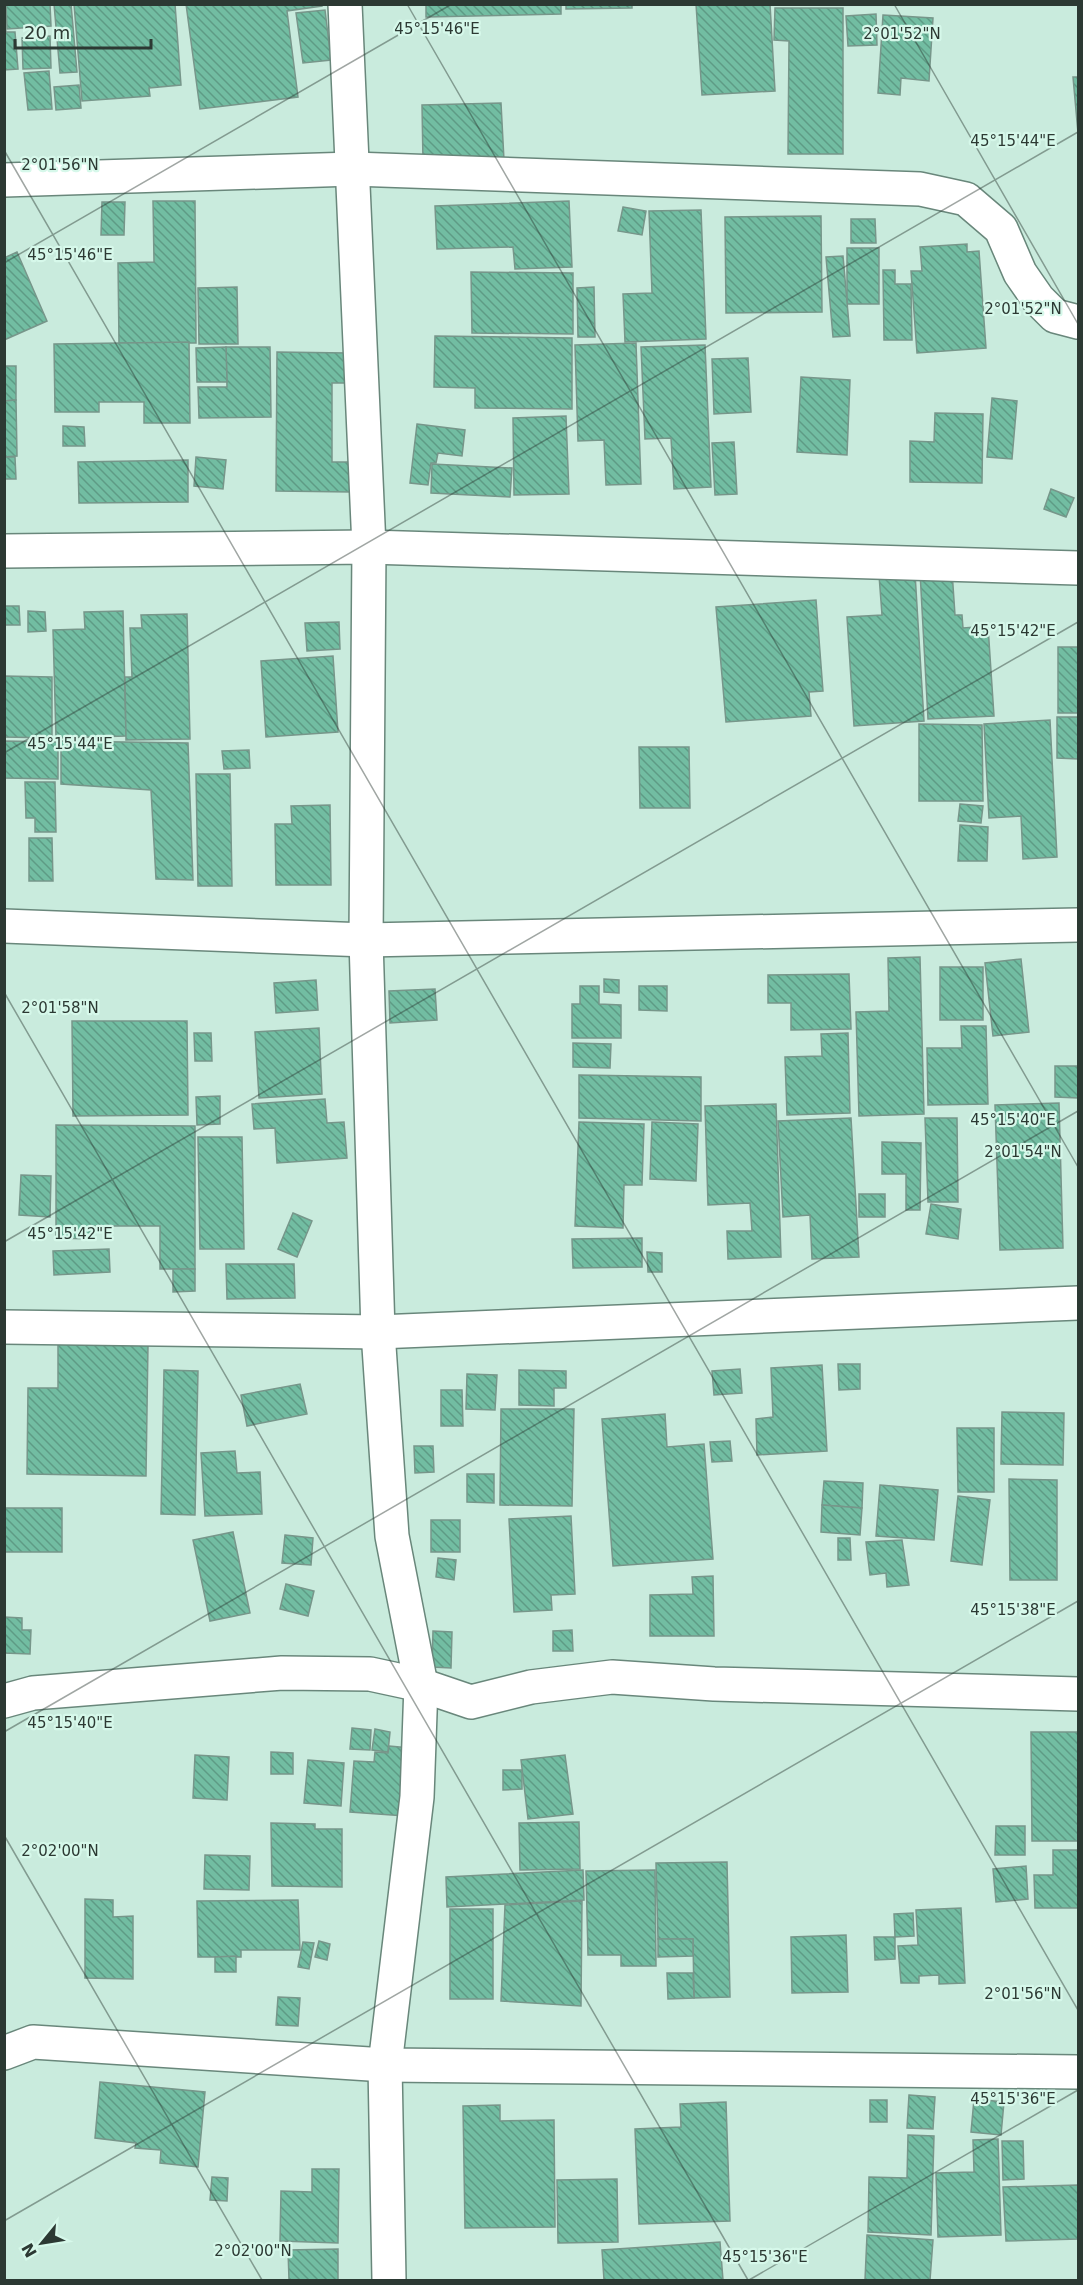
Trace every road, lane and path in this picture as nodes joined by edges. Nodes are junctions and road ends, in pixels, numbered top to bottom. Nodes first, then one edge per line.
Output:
1 (345, 4) edge
2 (353, 169) junction
3 (4, 180) edge
4 (1078, 322) edge
5 (369, 548) junction
6 (4, 552) edge
7 (1078, 568) edge
8 (1078, 925) edge
9 (4, 926) edge
10 (366, 940) junction
11 (1078, 1303) edge
12 (4, 1327) edge
13 (378, 1332) junction
14 (421, 1685) junction
15 (1078, 1694) edge
16 (4, 1701) edge
17 (4, 2053) edge
18 (386, 2065) junction
19 (1078, 2072) edge
20 (388, 2280) edge

1 - 2 street
2 - 3 street
2 - 4 street
2 - 5 street
5 - 6 street
5 - 7 street
5 - 10 street
8 - 10 street
9 - 10 street
10 - 13 street
11 - 13 street
12 - 13 street
13 - 14 street
14 - 15 street
14 - 16 street
14 - 18 street
17 - 18 street
18 - 19 street
18 - 20 street

